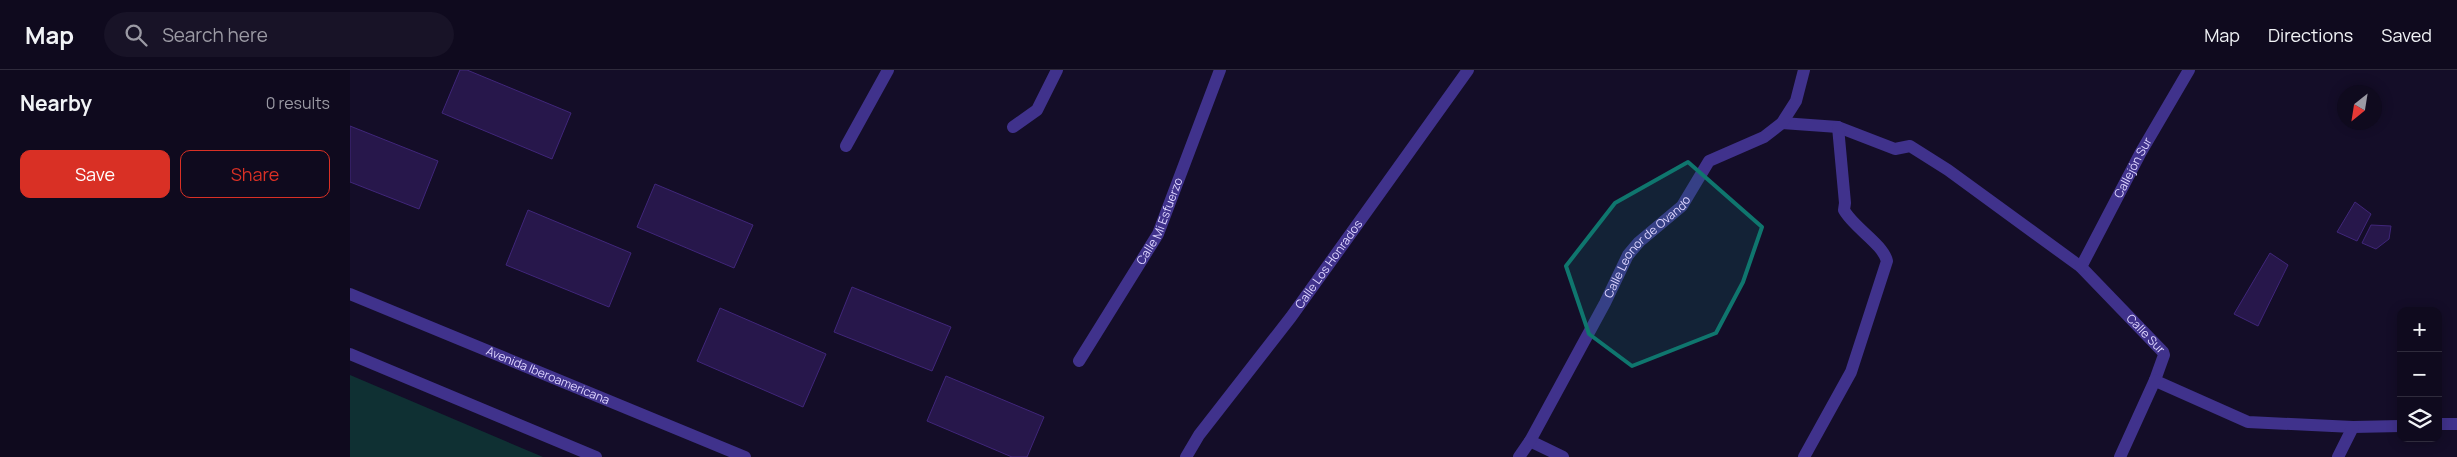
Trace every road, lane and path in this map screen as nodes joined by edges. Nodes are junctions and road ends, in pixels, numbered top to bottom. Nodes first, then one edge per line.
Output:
1 (888, 70) edge
2 (1057, 70) edge
3 (1220, 70) edge
4 (1468, 70) edge
5 (1804, 70) edge
6 (2188, 70) edge
7 (1782, 123) junction
8 (1013, 127) dead end
9 (1838, 127) junction
10 (846, 146) dead end
11 (2081, 267) junction
12 (350, 294) edge
13 (350, 354) edge
14 (1080, 361) dead end
15 (2155, 380) junction
16 (2442, 424) edge
17 (2457, 424) edge
18 (2397, 426) edge
19 (2353, 427) junction
20 (1530, 441) junction
21 (596, 457) edge
22 (745, 457) edge
23 (1186, 457) edge
24 (1519, 457) edge
25 (1563, 457) edge
26 (1804, 457) edge
27 (2120, 457) edge
28 (2338, 457) edge

1 - 10 street
2 - 8 street
3 - 14 street, Calle Mi Esfuerzo
4 - 23 street, Calle Los Honrados
5 - 7 street, Calle Leonor de Ovando
6 - 11 street, Callejón Sur
7 - 9 street, Calle Sur
7 - 20 street, Calle Leonor de Ovando
9 - 11 street, Calle Sur
9 - 26 street
11 - 15 street, Calle Sur
12 - 22 street, Avenida Iberoamericana
13 - 21 street
15 - 19 street
15 - 27 street
16 - 17 street
18 - 19 street
19 - 28 street
20 - 24 street, Calle Leonor de Ovando
20 - 25 street

